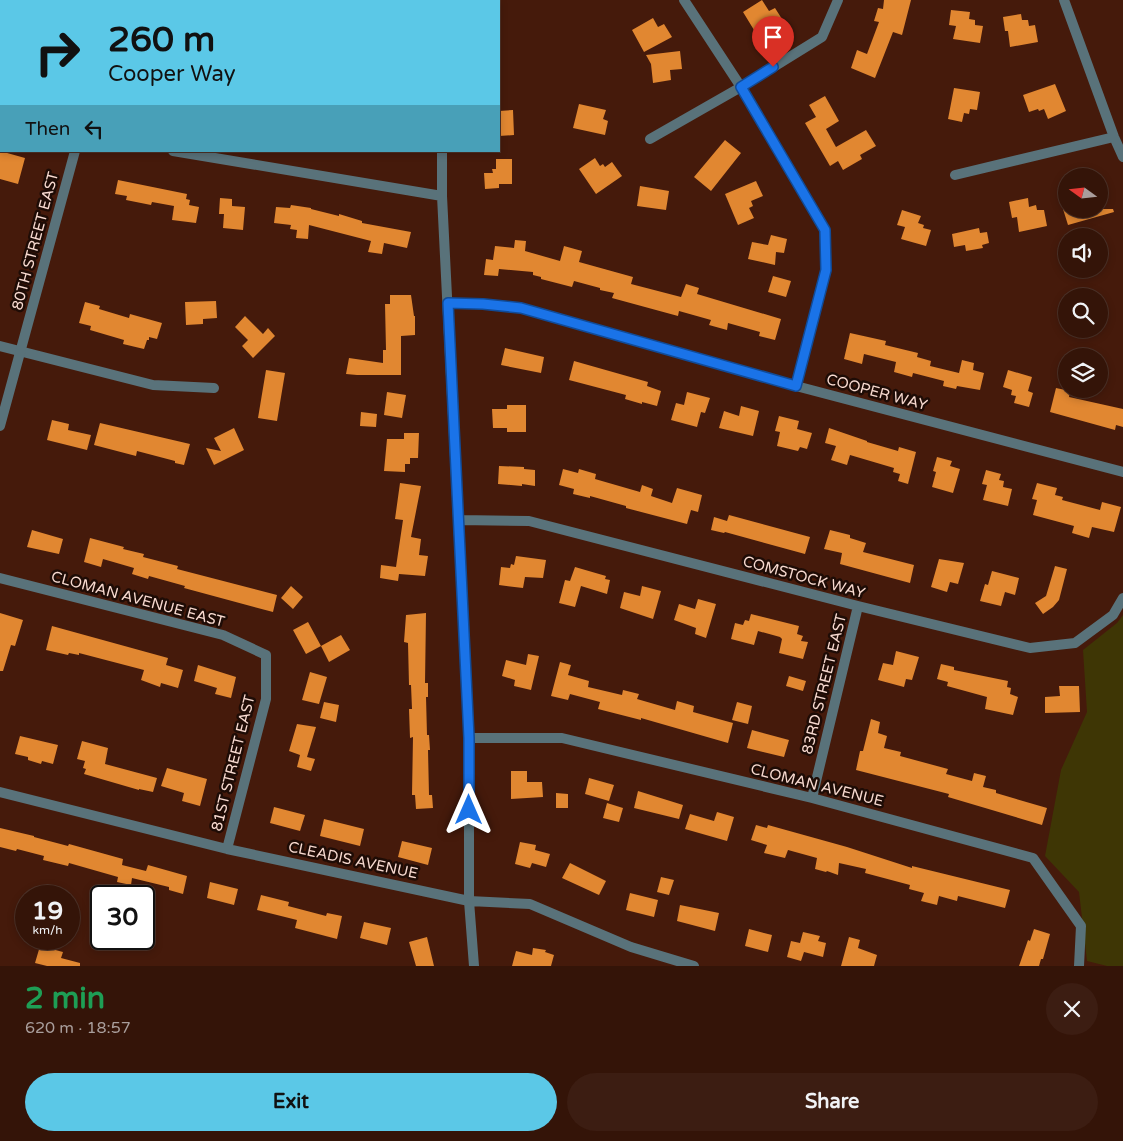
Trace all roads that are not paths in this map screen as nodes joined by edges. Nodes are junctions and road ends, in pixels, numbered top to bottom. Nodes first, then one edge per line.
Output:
1 (684, 0) edge
2 (838, 0) edge
3 (1064, 0) edge
4 (741, 87) junction
5 (1114, 137) junction
6 (650, 139) dead end
7 (75, 152) edge
8 (179, 152) edge
9 (442, 152) edge
10 (1123, 157) edge
11 (955, 174) dead end
12 (442, 196) junction
13 (448, 303) junction
14 (0, 346) edge
15 (20, 351) junction
16 (796, 386) junction
17 (214, 388) dead end
18 (0, 426) edge
19 (1123, 472) edge
20 (459, 520) junction
21 (0, 578) edge
22 (1123, 598) edge
23 (858, 606) junction
24 (266, 655) joint
25 (469, 738) junction
26 (0, 792) edge
27 (812, 798) junction
28 (227, 849) junction
29 (469, 900) junction
30 (474, 966) edge
31 (694, 966) edge
32 (1079, 966) edge

1 - 4 street
2 - 4 street
3 - 5 street
4 - 6 street
4 - 16 street
5 - 10 street
5 - 11 street
7 - 15 street, 80TH STREET EAST
8 - 12 street
9 - 12 street
12 - 13 street
13 - 16 street, COOPER WAY
13 - 20 street
14 - 15 street
15 - 17 street
15 - 18 street, 80TH STREET EAST
16 - 19 street, COOPER WAY
20 - 23 street, COMSTOCK WAY
20 - 25 street
21 - 24 street, CLOMAN AVENUE EAST
22 - 23 street, COMSTOCK WAY
23 - 27 street, 83RD STREET EAST
24 - 28 street, 81ST STREET EAST
25 - 27 street, CLOMAN AVENUE
25 - 29 street
26 - 28 street, CLEADIS AVENUE
27 - 32 street, CLOMAN AVENUE
28 - 29 street, CLEADIS AVENUE
29 - 30 street
29 - 31 street, CLEADIS AVENUE

